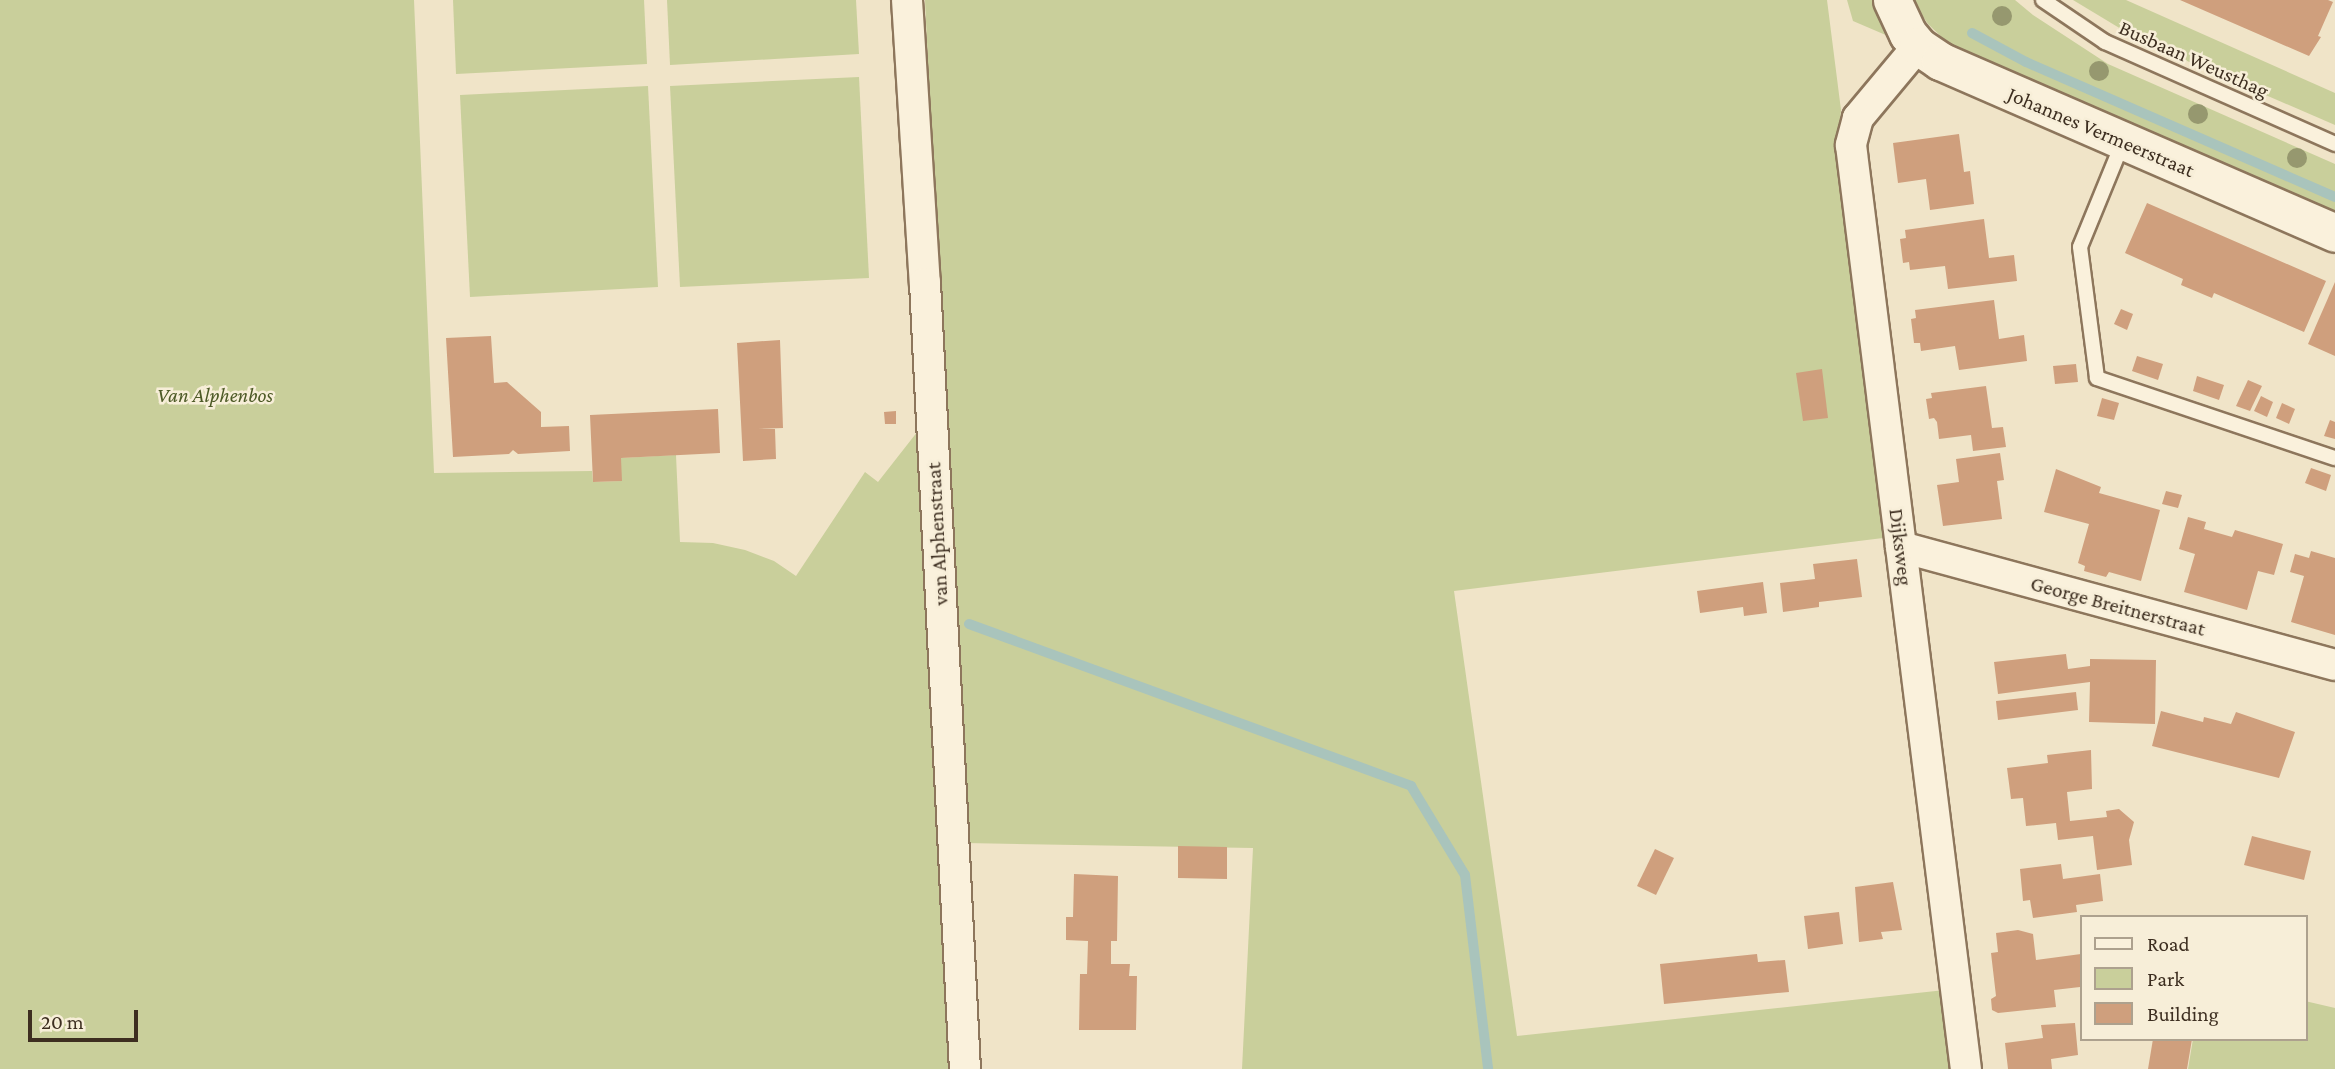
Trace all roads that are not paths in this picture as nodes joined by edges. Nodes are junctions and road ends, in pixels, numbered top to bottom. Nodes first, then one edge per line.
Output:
1 (908, 0) edge
2 (1892, 0) edge
3 (2043, 0) edge
4 (1918, 47) junction
5 (2123, 141) junction
6 (2335, 144) edge
7 (2335, 233) edge
8 (2335, 458) edge
9 (1901, 547) junction
10 (2335, 665) edge
11 (965, 1069) edge
12 (1966, 1069) edge

1 - 11 street, van Alphenstraat
2 - 4 street, Johannes Vermeerstraat
3 - 6 lane, Busbaan Weusthag
4 - 5 street, Johannes Vermeerstraat
4 - 9 street, Dijksweg
5 - 7 street, Johannes Vermeerstraat
5 - 8 lane
9 - 10 street, George Breitnerstraat
9 - 12 street, Dijksweg

